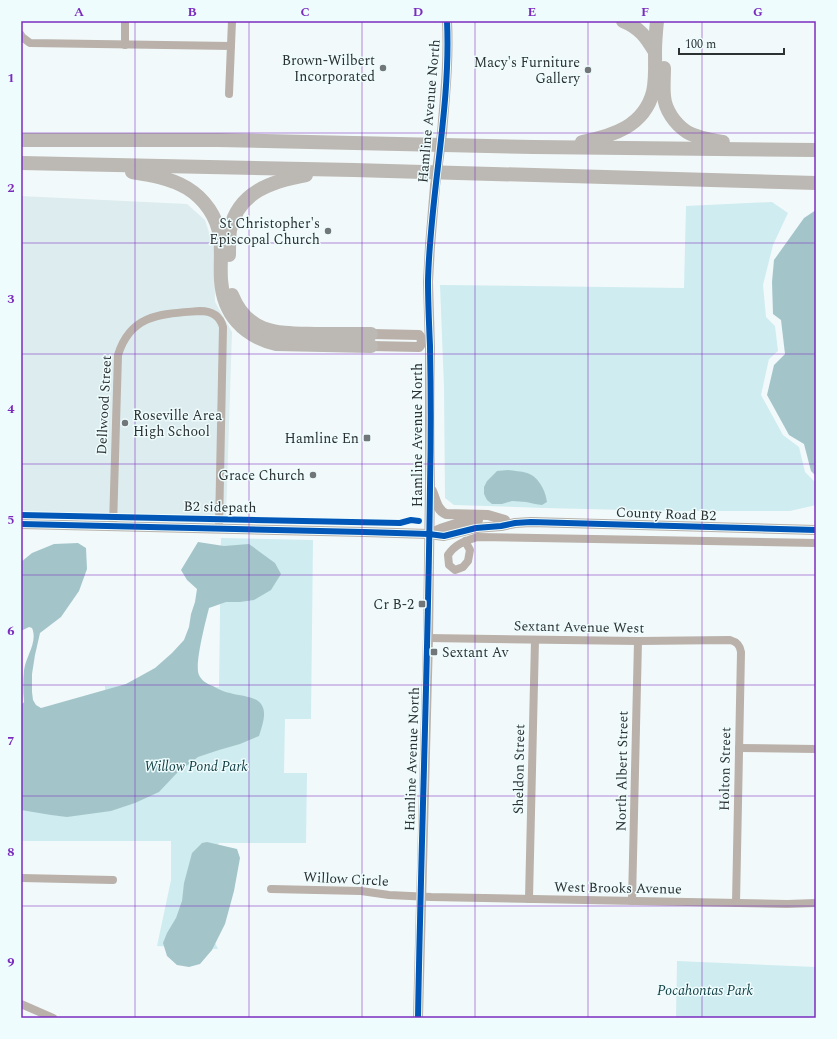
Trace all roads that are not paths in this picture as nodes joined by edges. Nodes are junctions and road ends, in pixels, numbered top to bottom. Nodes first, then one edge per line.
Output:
1 (125, 21) edge
2 (232, 21) edge
3 (447, 21) edge
4 (623, 21) edge
5 (663, 23) edge
6 (21, 36) edge
7 (125, 45) junction
8 (231, 46) junction
9 (655, 52) junction
10 (229, 94) dead end
11 (21, 133) edge
12 (21, 140) edge
13 (94, 140) junction
14 (534, 147) junction
15 (771, 149) junction
16 (816, 150) edge
17 (21, 163) edge
18 (84, 164) junction
19 (354, 170) junction
20 (816, 183) edge
21 (371, 340) junction
22 (426, 342) junction
23 (430, 485) junction
24 (510, 521) junction
25 (21, 524) edge
26 (113, 526) junction
27 (219, 528) junction
28 (816, 530) edge
29 (429, 534) junction
30 (465, 541) dead end
31 (816, 543) edge
32 (428, 638) junction
33 (535, 640) junction
34 (730, 640) joint
35 (638, 641) junction
36 (739, 748) junction
37 (816, 749) edge
38 (21, 878) edge
39 (113, 880) dead end
40 (271, 889) dead end
41 (420, 897) junction
42 (529, 899) junction
43 (632, 902) junction
44 (736, 903) junction
45 (816, 903) edge
46 (21, 1004) edge
47 (53, 1018) edge
48 (418, 1018) edge

1 - 7 street
2 - 8 street
3 - 22 street, Hamline Avenue North, bridge
4 - 9 highway
5 - 9 highway
5 - 15 highway
6 - 7 street
7 - 8 street
8 - 10 street
9 - 14 highway
11 - 13 highway
12 - 13 highway
13 - 14 highway
14 - 15 highway
15 - 16 highway
17 - 18 highway
18 - 19 highway
18 - 21 highway
19 - 20 highway
19 - 21 highway
21 - 22 street
22 - 23 street, Hamline Avenue North
23 - 24 street
23 - 29 street, Hamline Avenue North
24 - 28 street, County Road B2
24 - 29 street, County Road B2
25 - 26 street, County Road B2
26 - 27 street, County Road B2
26 - 27 street, Dellwood Street
27 - 29 street, County Road B2
29 - 32 street, Hamline Avenue North
30 - 31 street
32 - 33 street, Sextant Avenue West
32 - 41 street, Hamline Avenue North
33 - 35 street, Sextant Avenue West
33 - 42 street, Sheldon Street
34 - 35 street, Sextant Avenue West
34 - 36 street, Holton Street
35 - 43 street, North Albert Street
36 - 37 street
36 - 44 street, Holton Street
38 - 39 street
40 - 41 street, Willow Circle
41 - 42 street, West Brooks Avenue
41 - 48 street, Hamline Avenue North
42 - 43 street, West Brooks Avenue
43 - 44 street, West Brooks Avenue
44 - 45 street, West Brooks Avenue
46 - 47 street

